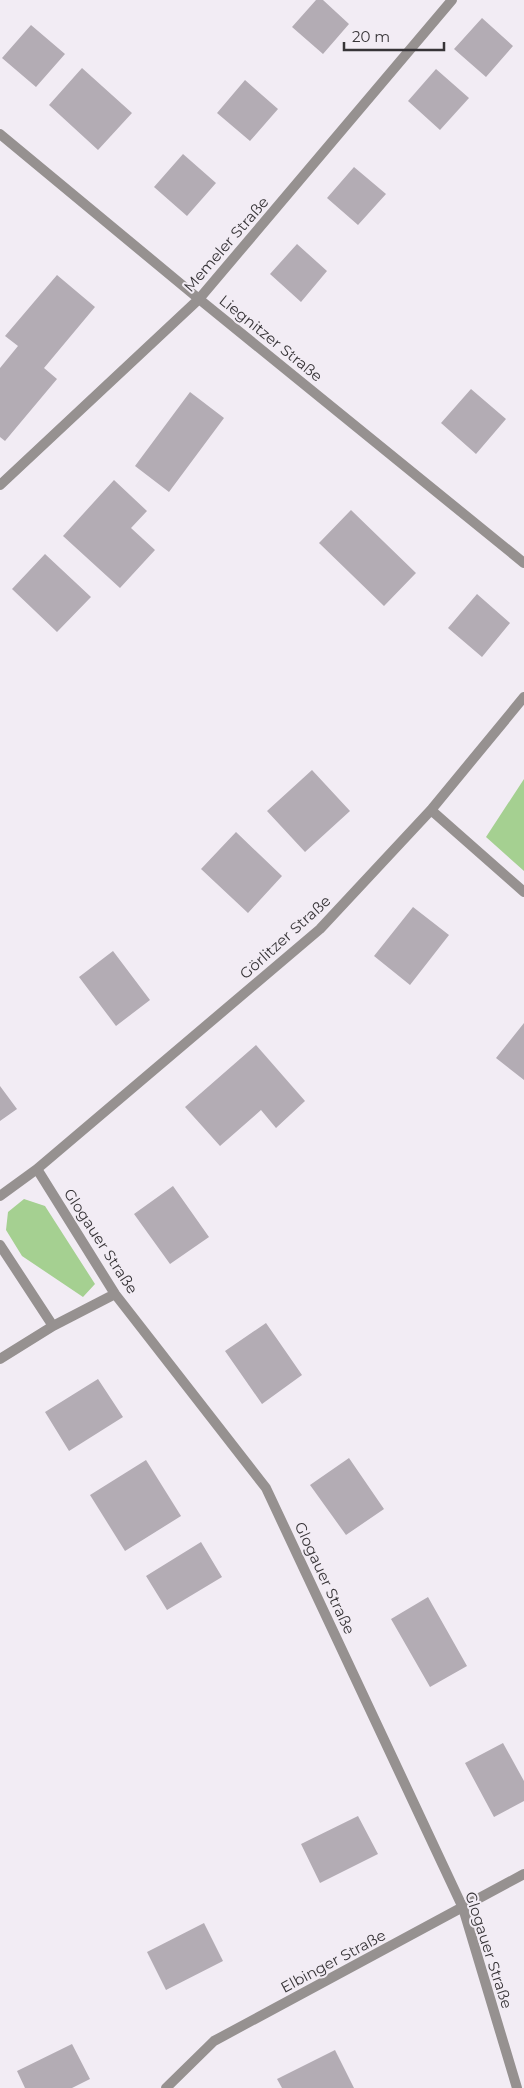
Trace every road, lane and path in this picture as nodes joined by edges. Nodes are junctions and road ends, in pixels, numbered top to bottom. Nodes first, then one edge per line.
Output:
1 (452, 0) edge
2 (0, 134) edge
3 (199, 299) junction
4 (0, 485) edge
5 (524, 563) edge
6 (524, 697) edge
7 (431, 810) junction
8 (524, 892) edge
9 (37, 1169) junction
10 (0, 1196) edge
11 (0, 1244) edge
12 (115, 1294) junction
13 (53, 1326) junction
14 (0, 1359) edge
15 (524, 1874) edge
16 (463, 1908) junction
17 (166, 2088) edge
18 (517, 2088) edge

1 - 3 street, Memeler Straße
2 - 3 street, Liegnitzer Straße
3 - 4 street, Memeler Straße
3 - 5 street, Liegnitzer Straße
6 - 7 street, Görlitzer Straße
7 - 8 street
7 - 9 street, Görlitzer Straße
9 - 10 street
9 - 12 street, Glogauer Straße
11 - 13 street
12 - 13 street
12 - 16 street, Glogauer Straße
13 - 14 street
15 - 16 street, Elbinger Straße
16 - 17 street, Elbinger Straße
16 - 18 street, Glogauer Straße

